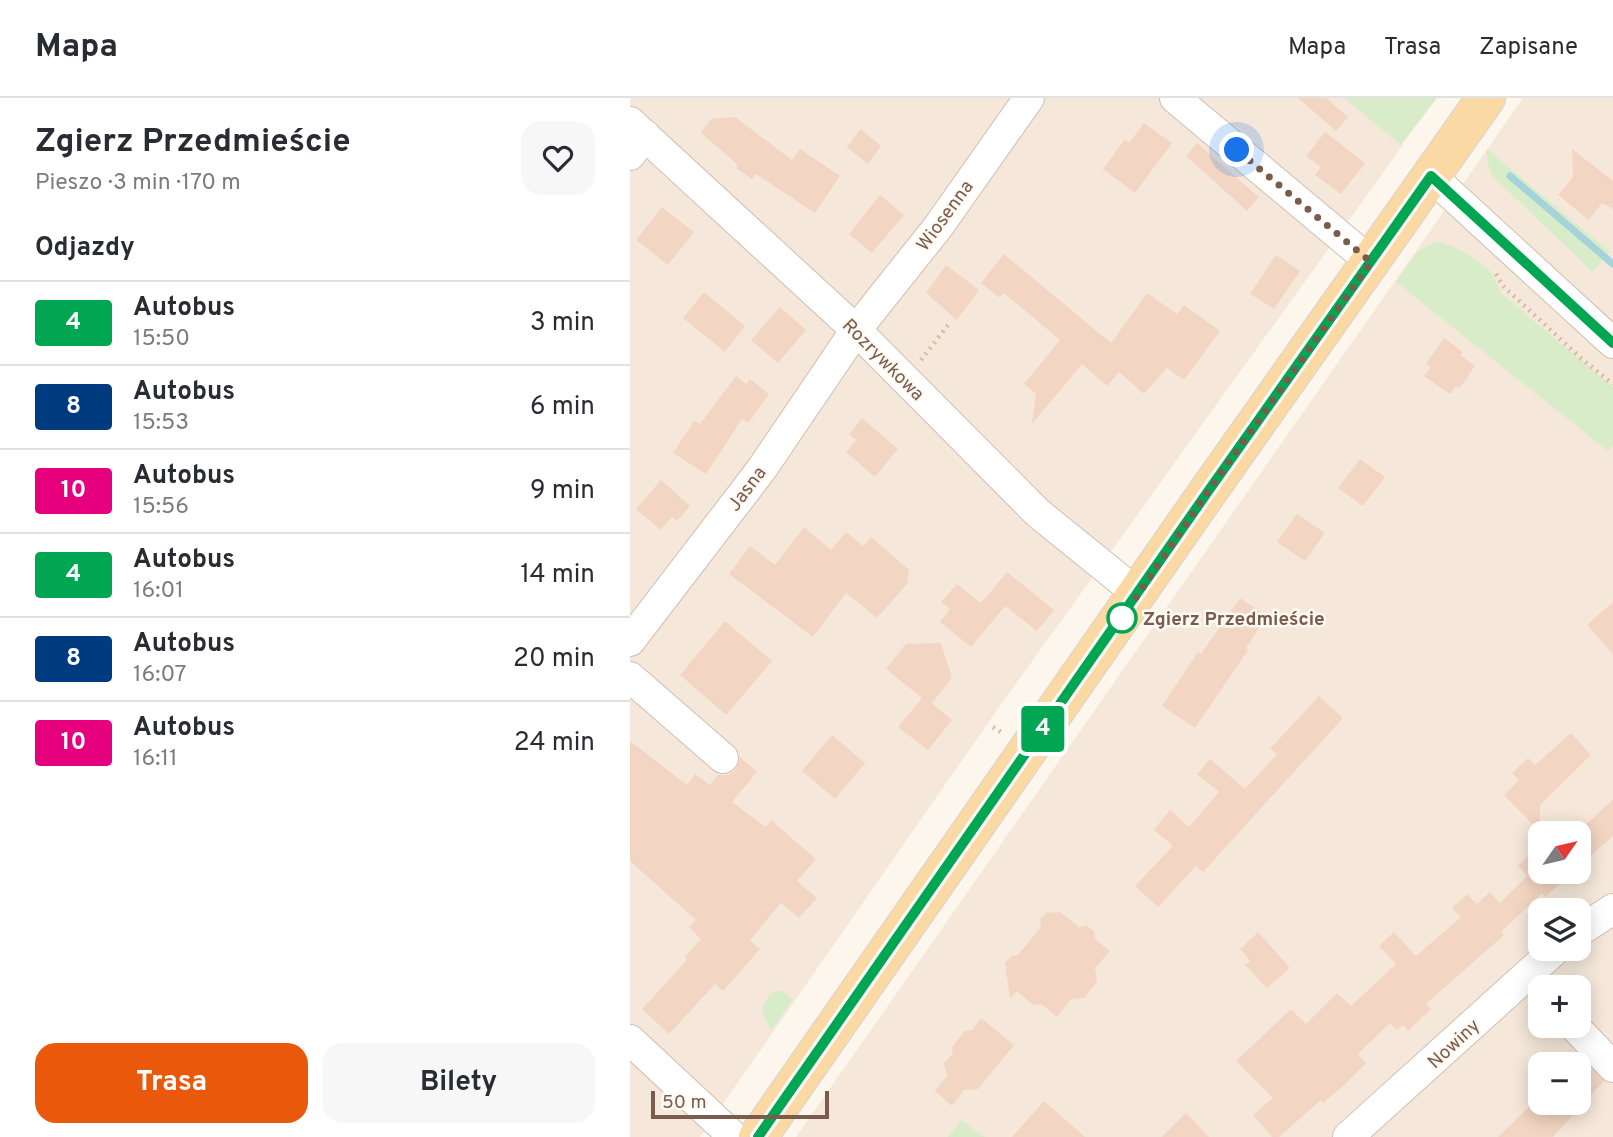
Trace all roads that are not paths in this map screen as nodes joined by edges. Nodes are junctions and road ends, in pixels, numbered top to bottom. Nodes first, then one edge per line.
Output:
1 (1029, 98) edge
2 (1175, 98) edge
3 (1486, 98) edge
4 (635, 137) edge
5 (1431, 176) junction
6 (1371, 262) junction
7 (856, 330) junction
8 (1613, 343) edge
9 (1138, 594) junction
10 (630, 641) edge
11 (630, 677) edge
12 (723, 758) dead end
13 (1613, 909) edge
14 (1591, 923) edge
15 (1528, 987) edge
16 (1585, 1038) edge
17 (630, 1040) edge
18 (1613, 1067) edge
19 (734, 1137) edge
20 (758, 1137) edge
21 (1348, 1137) edge

1 - 7 street, Wiosenna
2 - 6 street
3 - 5 main road
4 - 7 street, Rozrywkowa
5 - 6 main road
5 - 8 street
6 - 9 main road
7 - 9 street, Rozrywkowa
7 - 10 street, Jasna
9 - 20 main road
11 - 12 street
13 - 14 street
15 - 21 street, Nowiny
16 - 18 street
17 - 19 street

